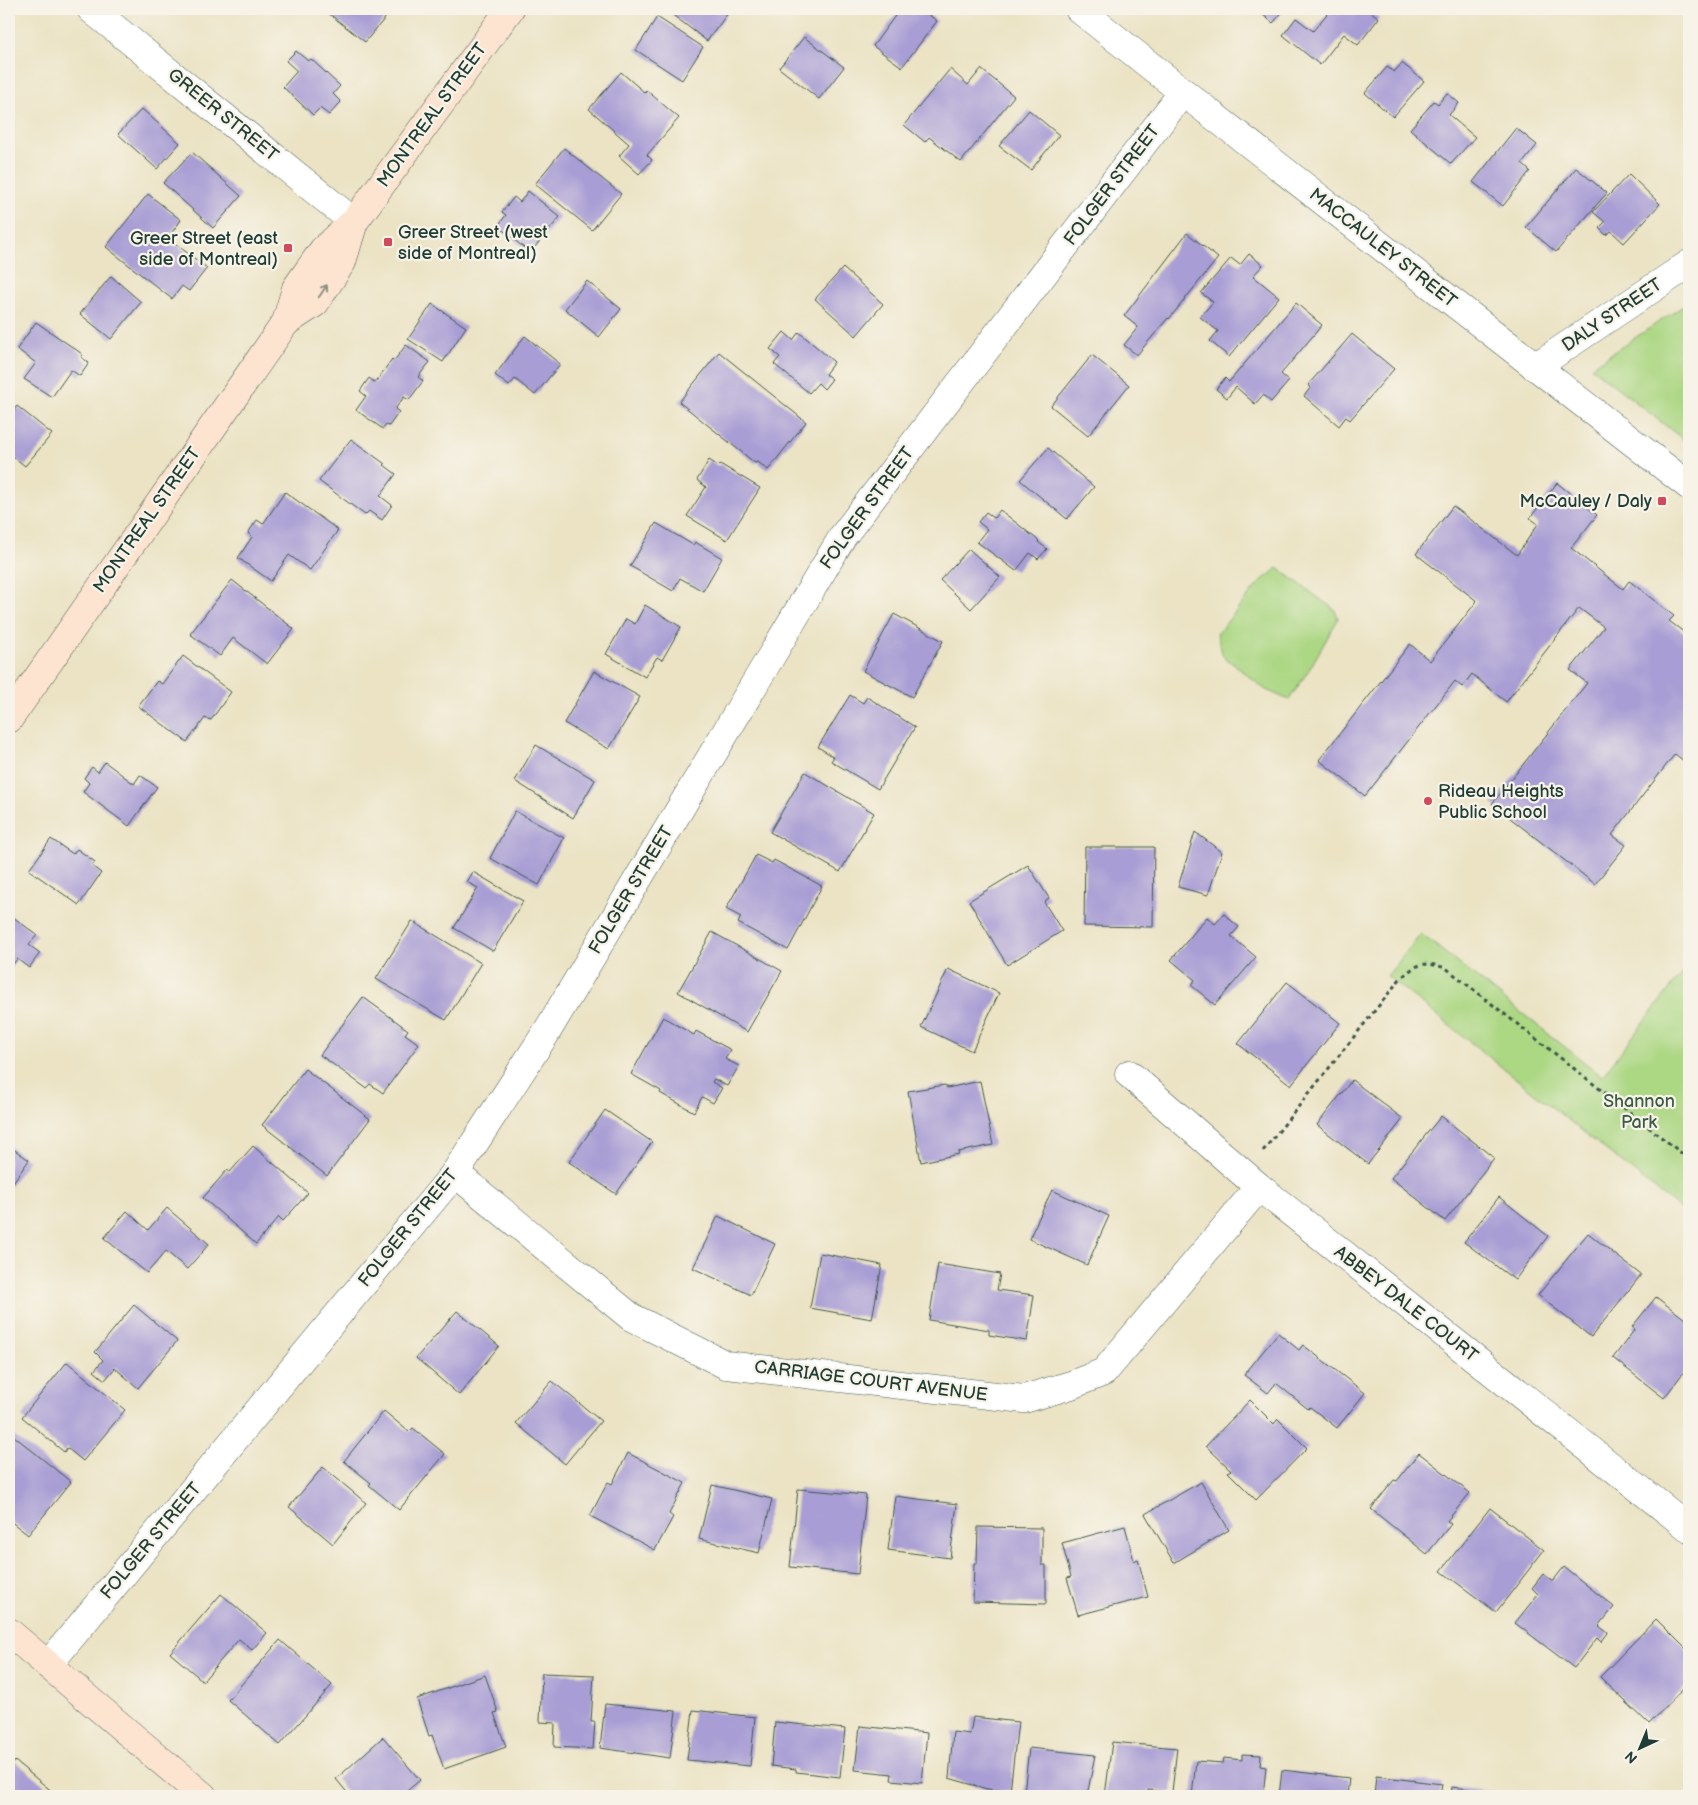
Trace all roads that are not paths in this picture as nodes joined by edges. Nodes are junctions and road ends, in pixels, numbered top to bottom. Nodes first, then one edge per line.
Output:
1 (91, 9) edge
2 (510, 9) edge
3 (1078, 9) edge
4 (1183, 92) junction
5 (354, 222) junction
6 (1689, 264) edge
7 (1535, 367) junction
8 (1689, 486) edge
9 (9, 719) edge
10 (1129, 1074) dead end
11 (455, 1173) junction
12 (1251, 1181) junction
13 (1689, 1528) edge
14 (9, 1632) edge
15 (48, 1665) junction
16 (203, 1796) edge

1 - 5 street, GREER STREET
2 - 5 main road, MONTREAL STREET
3 - 4 street, MACCAULEY STREET
4 - 7 street, MACCAULEY STREET
4 - 11 street, FOLGER STREET
5 - 9 main road, MONTREAL STREET
6 - 7 street, DALY STREET
7 - 8 street, MACCAULEY STREET
10 - 12 street, ABBEY DALE COURT
11 - 12 street, CARRIAGE COURT AVENUE
11 - 15 street, FOLGER STREET
12 - 13 street, ABBEY DALE COURT
14 - 15 main road
15 - 16 main road

